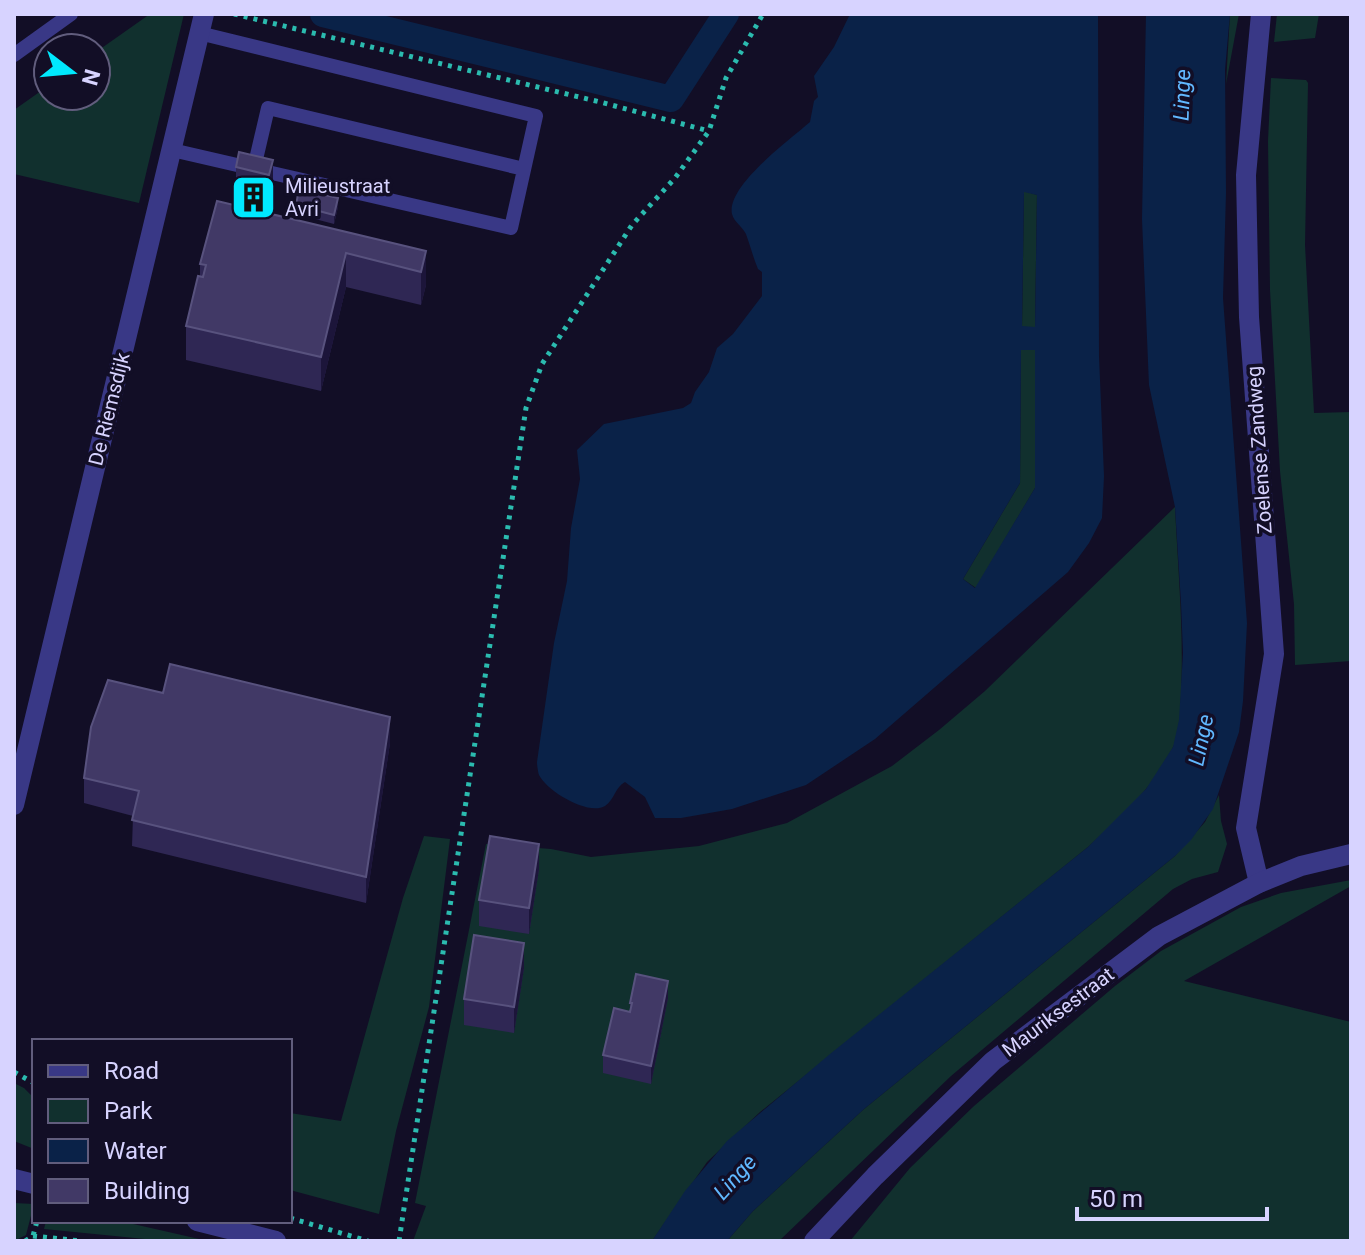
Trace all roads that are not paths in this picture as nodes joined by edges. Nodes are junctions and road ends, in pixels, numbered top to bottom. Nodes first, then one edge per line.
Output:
1 (71, 14) edge
2 (1261, 14) edge
3 (202, 24) edge
4 (14, 55) edge
5 (172, 150) junction
6 (254, 168) junction
7 (524, 169) junction
8 (14, 805) edge
9 (1351, 854) edge
10 (1259, 883) junction
11 (205, 1223) edge
12 (276, 1241) edge
13 (814, 1241) edge

1 - 4 lane
2 - 10 street, Zoelense Zandweg
3 - 5 street, De Riemsdijk
3 - 7 lane
5 - 6 lane
5 - 8 street, De Riemsdijk
6 - 7 lane
6 - 7 lane
9 - 10 street, Mauriksestraat
10 - 13 street, Mauriksestraat
11 - 12 street

